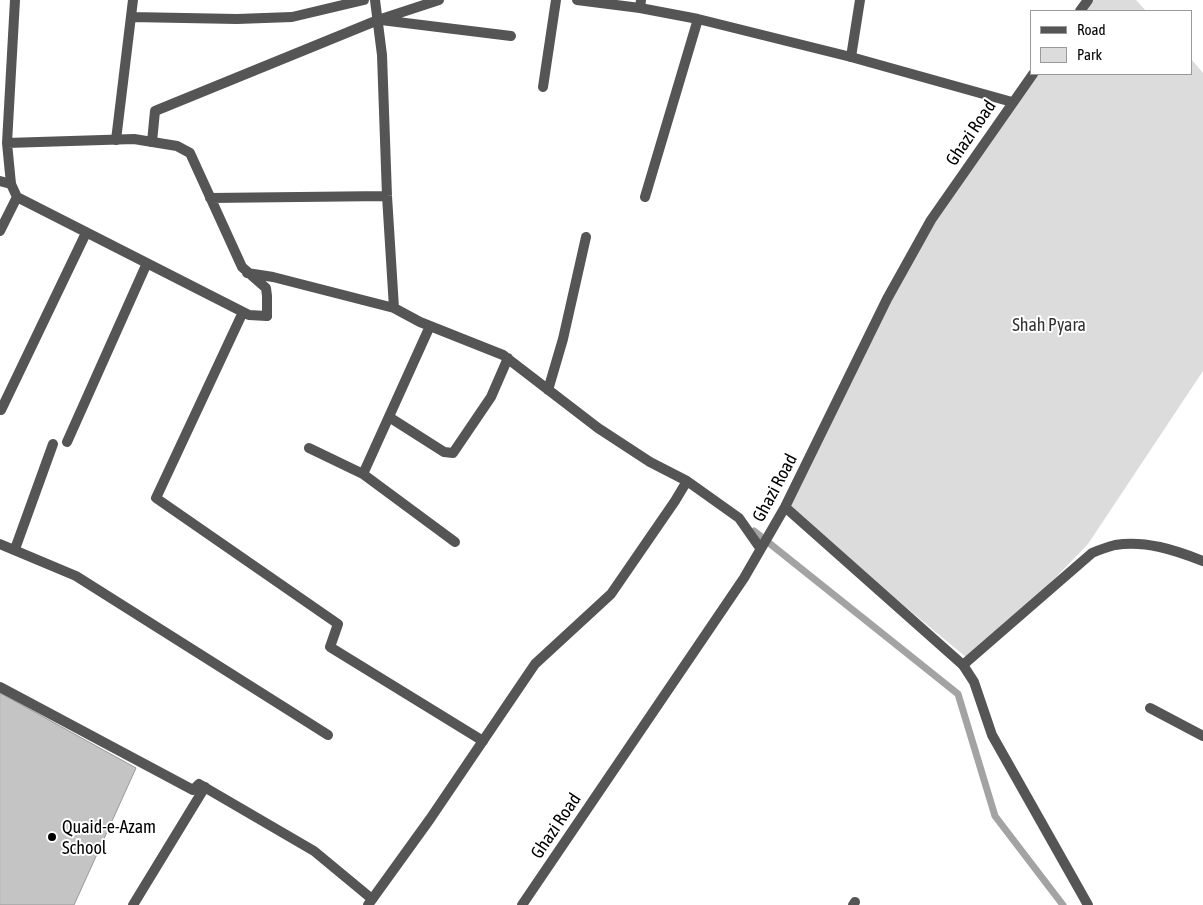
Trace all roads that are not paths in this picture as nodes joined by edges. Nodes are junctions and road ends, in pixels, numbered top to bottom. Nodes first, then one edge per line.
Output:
1 (15, 0) edge
2 (133, 0) edge
3 (364, 0) edge
4 (375, 0) edge
5 (439, 0) edge
6 (556, 0) edge
7 (577, 0) edge
8 (860, 0) edge
9 (641, 4) edge
10 (131, 17) junction
11 (698, 19) junction
12 (378, 20) junction
13 (511, 36) dead end
14 (850, 57) junction
15 (1032, 75) edge
16 (542, 87) dead end
17 (1012, 102) junction
18 (116, 140) junction
19 (152, 142) junction
20 (7, 143) junction
21 (0, 181) edge
22 (11, 184) junction
23 (387, 196) junction
24 (645, 197) dead end
25 (17, 198) junction
26 (210, 198) junction
27 (0, 231) edge
28 (86, 233) junction
29 (586, 237) dead end
30 (147, 263) junction
31 (247, 272) junction
32 (394, 308) junction
33 (242, 312) junction
34 (430, 326) junction
35 (508, 358) junction
36 (548, 390) junction
37 (1, 410) edge
38 (389, 417) junction
39 (67, 442) dead end
40 (53, 444) dead end
41 (309, 448) dead end
42 (363, 474) junction
43 (687, 481) junction
44 (785, 507) junction
45 (455, 542) dead end
46 (764, 542) junction
47 (0, 544) edge
48 (15, 550) junction
49 (1203, 561) edge
50 (963, 665) junction
51 (2, 692) edge
52 (1150, 708) dead end
53 (328, 735) dead end
54 (1203, 736) edge
55 (483, 741) junction
56 (204, 787) junction
57 (370, 902) edge
58 (133, 905) edge
59 (522, 905) edge
60 (1088, 905) edge

1 - 20 street
2 - 10 street
3 - 10 street
4 - 12 street
5 - 12 street
6 - 16 street
7 - 9 street
8 - 14 street
9 - 11 street
10 - 18 street
11 - 14 street
11 - 24 street
12 - 13 street
12 - 19 street
12 - 23 street
14 - 17 street
15 - 17 street, Ghazi Road
17 - 44 street, Ghazi Road
18 - 19 street
18 - 20 street
19 - 26 street
20 - 22 street
21 - 22 street
22 - 25 street
23 - 26 street
23 - 32 street
25 - 27 street
25 - 28 street
26 - 31 street
28 - 30 street
28 - 37 street
29 - 36 street
30 - 33 street
30 - 39 street
31 - 32 street
31 - 33 street
32 - 34 street
33 - 55 street
34 - 35 street
34 - 38 street
35 - 36 street
35 - 38 street
36 - 43 street
38 - 42 street
40 - 48 street
41 - 42 street
42 - 45 street
43 - 46 street
43 - 55 street
44 - 46 street, Ghazi Road
44 - 50 street
46 - 59 street, Ghazi Road
47 - 48 street
48 - 53 street
49 - 50 street
50 - 60 street
51 - 56 street
52 - 54 street
55 - 57 street
56 - 57 street
56 - 58 street

